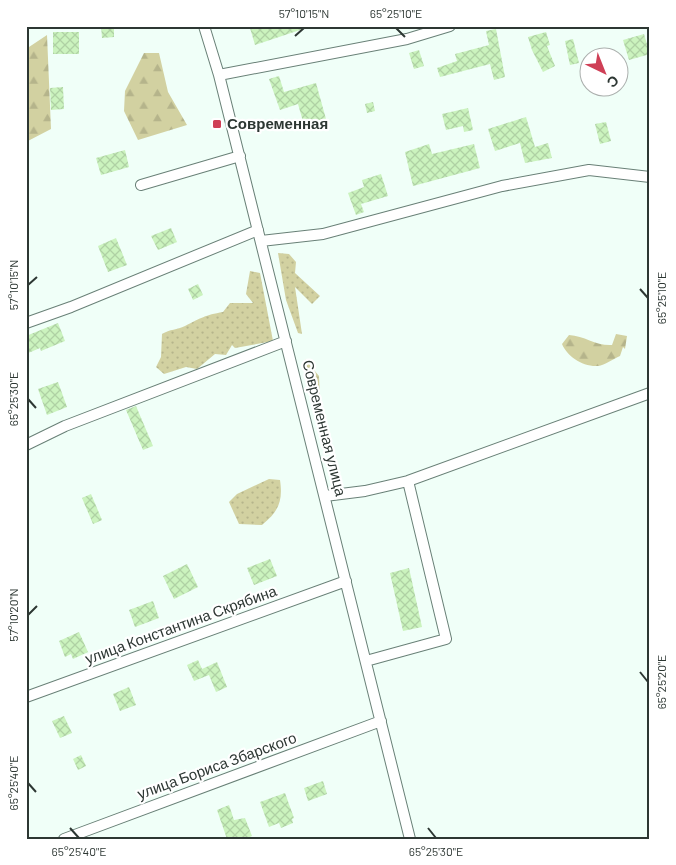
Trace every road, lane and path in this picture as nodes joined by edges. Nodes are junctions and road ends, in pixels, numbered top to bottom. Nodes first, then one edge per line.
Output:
1 (204, 26) edge
2 (450, 26) edge
3 (219, 75) junction
4 (240, 156) junction
5 (650, 177) edge
6 (141, 185) dead end
7 (258, 230) junction
8 (261, 241) junction
9 (26, 323) edge
10 (286, 341) junction
11 (650, 393) edge
12 (26, 445) edge
13 (408, 481) junction
14 (325, 496) junction
15 (346, 581) junction
16 (366, 661) junction
17 (26, 697) edge
18 (381, 721) junction
19 (64, 839) edge
20 (410, 839) edge

1 - 3 street, Современная улица
2 - 3 street
3 - 4 street, Современная улица
4 - 6 street
4 - 7 street, Современная улица
5 - 8 street
7 - 8 street, Современная улица
7 - 9 street
8 - 10 street, Современная улица
10 - 12 street
10 - 14 street, Современная улица
11 - 13 street
13 - 14 street
13 - 16 street
14 - 15 street, Современная улица
15 - 16 street, Современная улица
15 - 17 street, улица Константина Скрябина
16 - 18 street, Современная улица
18 - 19 street, улица Бориса Збарского
18 - 20 street, Современная улица

